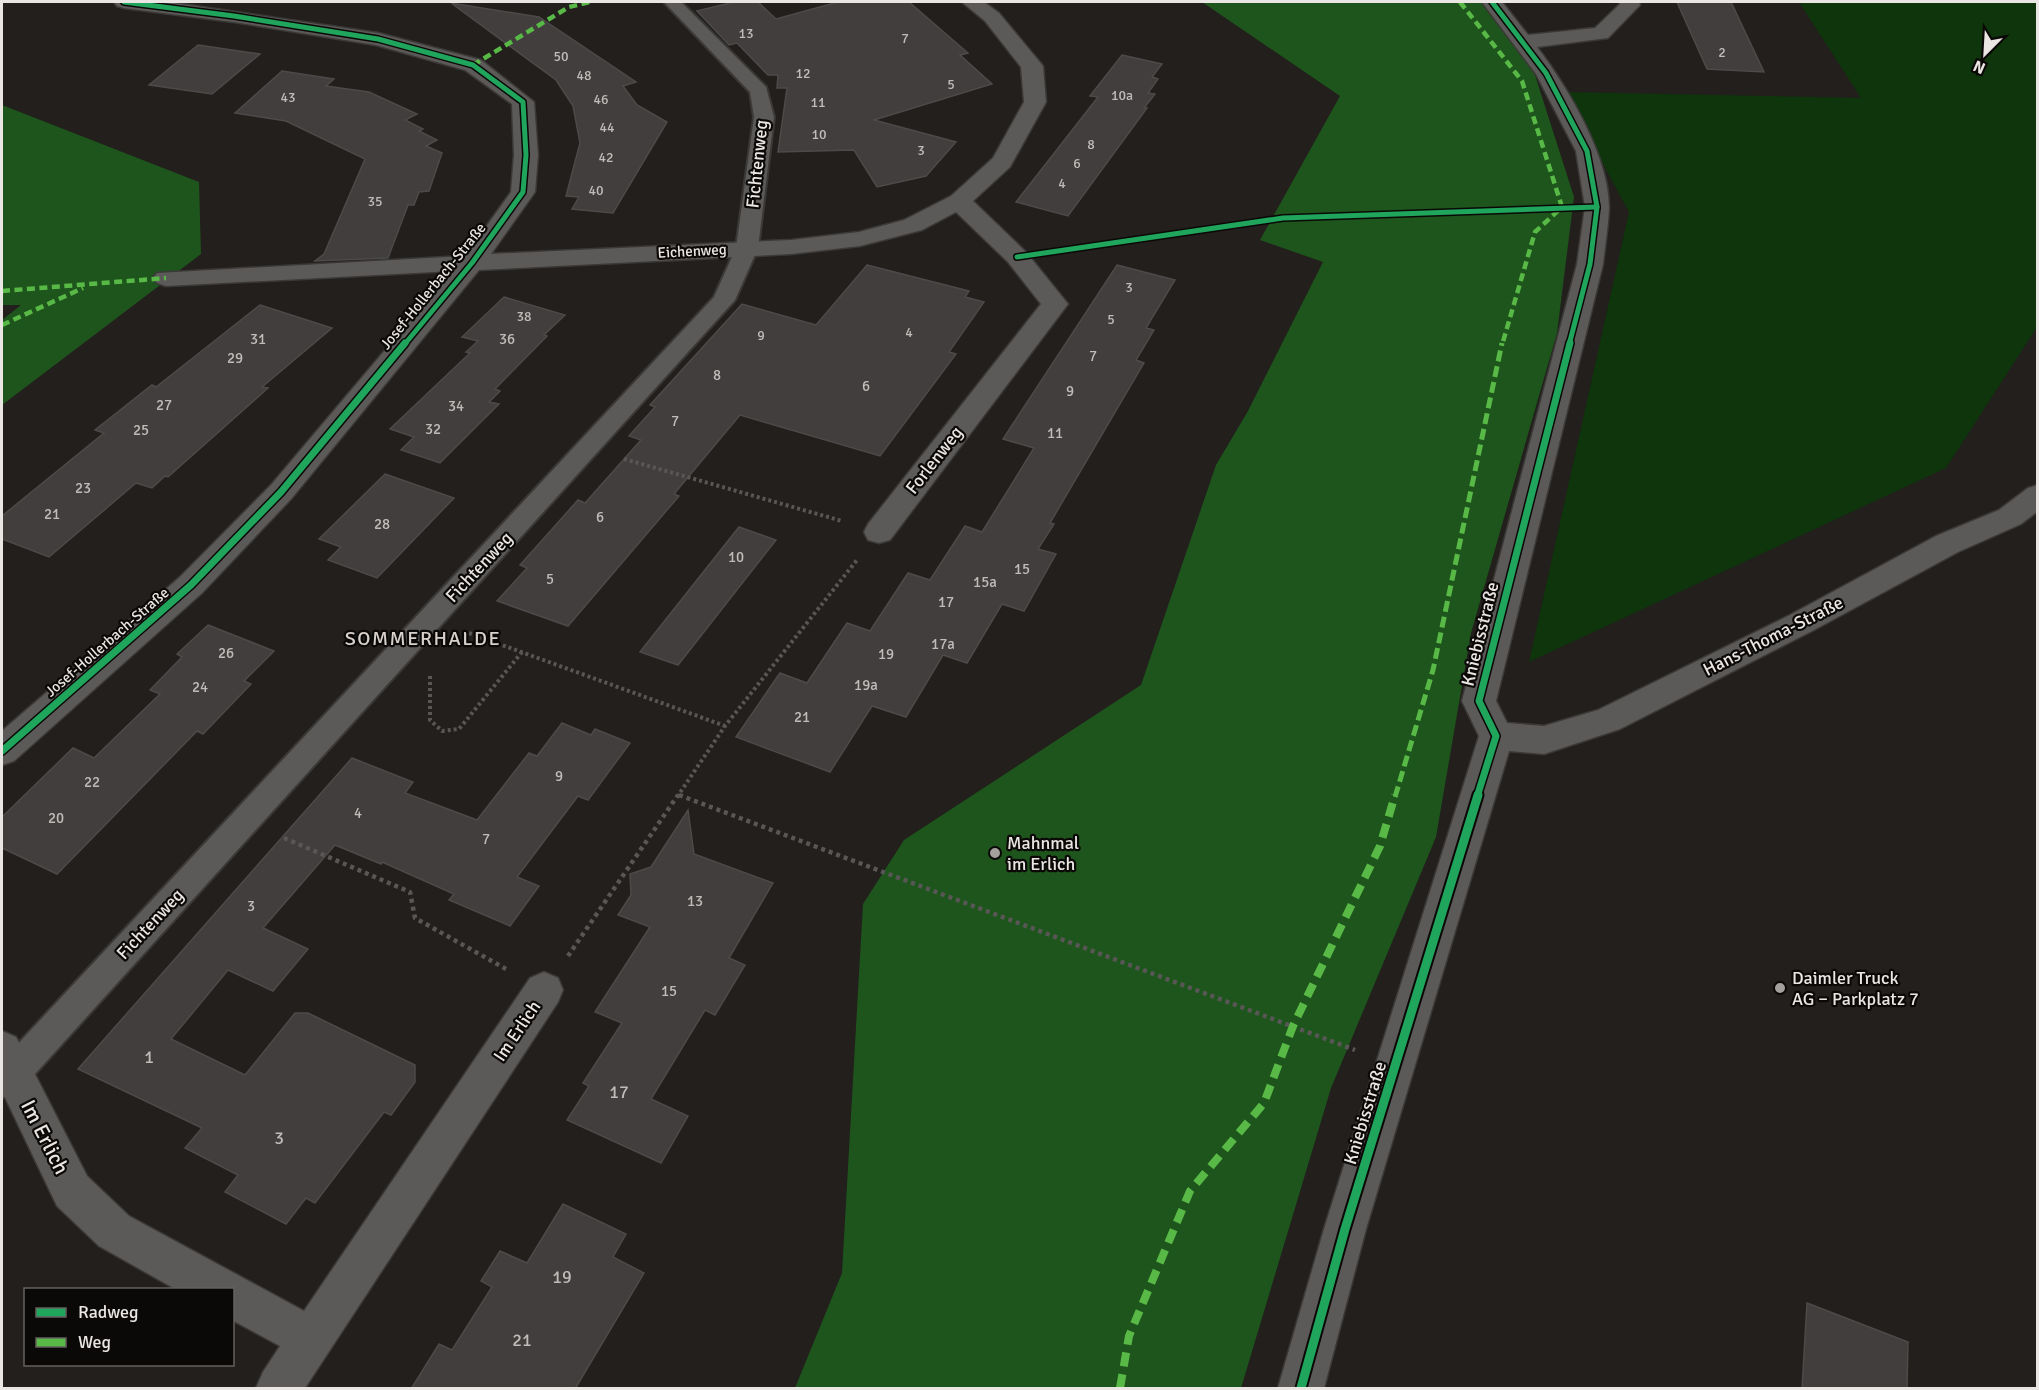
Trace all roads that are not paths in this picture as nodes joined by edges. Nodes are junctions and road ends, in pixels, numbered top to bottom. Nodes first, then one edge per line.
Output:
1 (124, 2) edge
2 (672, 2) edge
3 (972, 2) edge
4 (1492, 2) edge
5 (1629, 2) edge
6 (241, 9) edge
7 (1521, 42) junction
8 (958, 201) junction
9 (747, 248) junction
10 (472, 263) junction
11 (166, 278) dead end
12 (2037, 495) edge
13 (879, 532) road end
14 (1496, 736) junction
15 (2, 752) edge
16 (544, 990) road end
17 (5, 1068) edge
18 (217, 1288) edge
19 (234, 1297) edge
20 (312, 1339) junction
21 (279, 1389) edge
22 (1301, 1389) edge

1 - 6 street, Josef-Hollerbach-Straße
2 - 9 lane, Fichtenweg
3 - 8 street, Eichenweg
4 - 7 street, Kniebisstraße
5 - 7 street
6 - 10 street, Josef-Hollerbach-Straße
7 - 14 street, Kniebisstraße
8 - 9 street, Eichenweg
8 - 13 street, Forlenweg
9 - 10 street, Eichenweg
9 - 17 lane, Fichtenweg
10 - 11 street, Eichenweg
10 - 15 street, Josef-Hollerbach-Straße
12 - 14 street, Hans-Thoma-Straße
14 - 22 street, Kniebisstraße
16 - 20 street, Im Erlich
17 - 18 street, Im Erlich
19 - 20 street
20 - 21 street, Im Erlich

